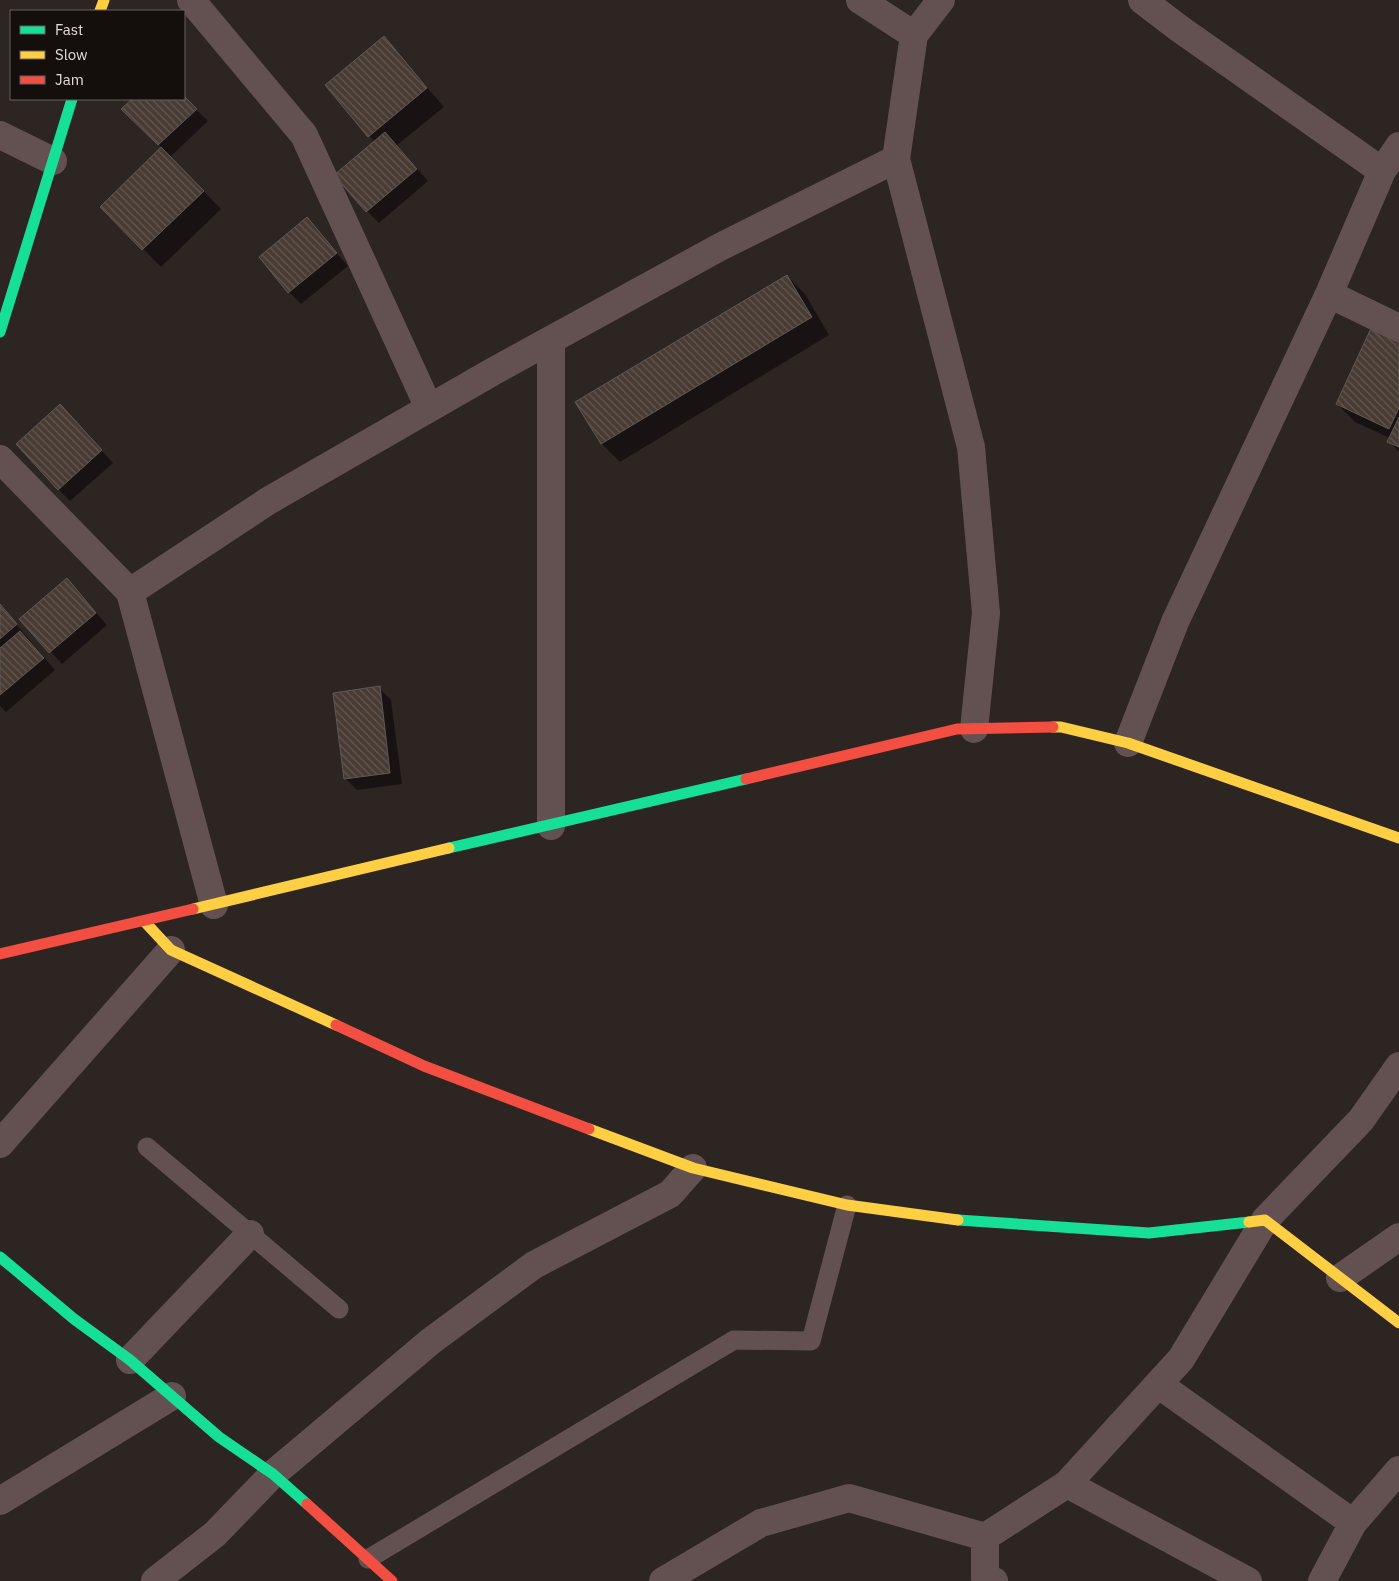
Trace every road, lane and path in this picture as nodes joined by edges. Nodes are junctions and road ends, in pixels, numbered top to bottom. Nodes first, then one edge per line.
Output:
1 (190, 0) edge
2 (860, 0) edge
3 (941, 0) edge
4 (1142, 0) edge
5 (914, 35) junction
6 (72, 100) edge
7 (0, 135) edge
8 (1399, 146) edge
9 (896, 159) junction
10 (53, 161) junction
11 (1382, 171) junction
12 (1329, 294) junction
13 (1399, 328) edge
14 (0, 332) edge
15 (551, 340) junction
16 (430, 408) junction
17 (0, 459) edge
18 (130, 592) junction
19 (974, 729) junction
20 (1128, 742) junction
21 (551, 826) junction
22 (1399, 838) edge
23 (214, 905) junction
24 (144, 921) junction
25 (171, 950) junction
26 (0, 954) edge
27 (1399, 1066) edge
28 (0, 1144) edge
29 (147, 1146) dead end
30 (693, 1168) junction
31 (847, 1205) junction
32 (1265, 1220) junction
33 (250, 1234) junction
34 (1399, 1237) edge
35 (0, 1257) edge
36 (1340, 1278) junction
37 (339, 1309) dead end
38 (1399, 1323) edge
39 (130, 1360) junction
40 (1158, 1384) junction
41 (172, 1396) junction
42 (1399, 1470) edge
43 (273, 1474) junction
44 (1067, 1484) junction
45 (0, 1501) edge
46 (1353, 1524) junction
47 (985, 1537) junction
48 (368, 1559) junction
49 (154, 1581) edge
50 (392, 1581) edge
51 (663, 1581) edge
52 (994, 1581) edge
53 (1248, 1581) edge
54 (1322, 1581) edge

1 - 16 street
2 - 5 street
3 - 5 street
4 - 11 street
5 - 9 street
6 - 10 street
7 - 10 street
8 - 11 street
9 - 15 street
9 - 19 street
10 - 14 street
11 - 12 street
12 - 13 street
12 - 20 street
15 - 16 street
15 - 21 street
16 - 18 street
17 - 18 street
18 - 23 street
19 - 20 street
19 - 21 street
20 - 22 street
21 - 23 street
23 - 24 street
24 - 25 street
24 - 26 street
25 - 28 street
25 - 30 street
27 - 32 street
29 - 33 lane
30 - 31 street
30 - 43 street
31 - 32 street
31 - 48 lane
32 - 36 street
32 - 40 street
33 - 37 lane
33 - 39 street
34 - 36 street
35 - 39 street
36 - 38 street
39 - 41 street
40 - 44 street
40 - 46 street
41 - 43 street
41 - 45 street
42 - 46 street
43 - 48 street
43 - 49 street
44 - 47 street
44 - 53 street
46 - 54 street
47 - 51 street
47 - 52 street
48 - 50 street

